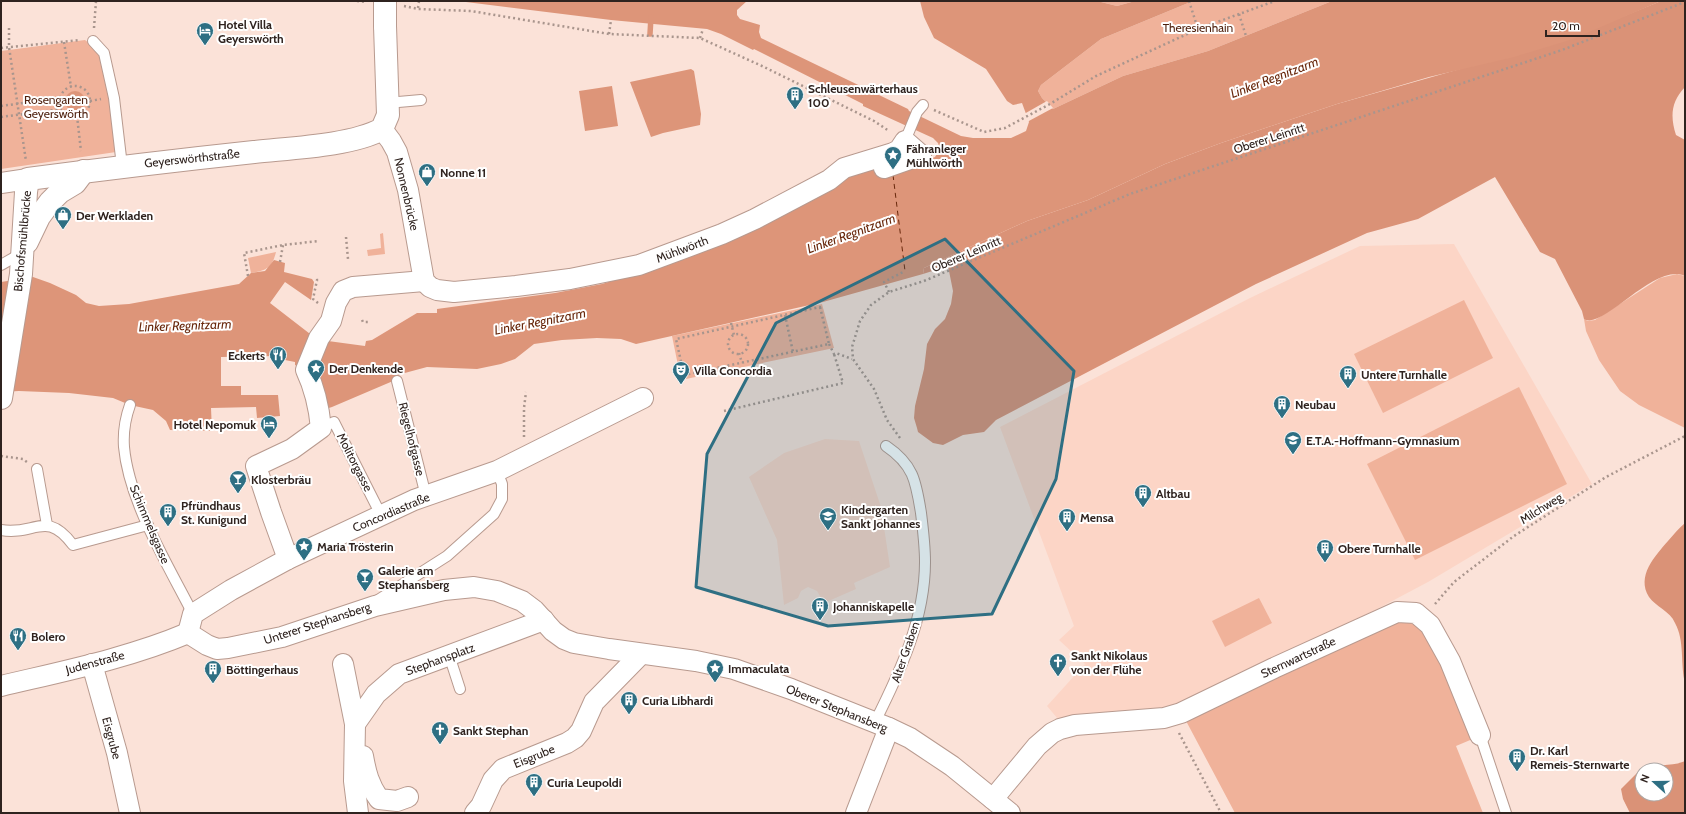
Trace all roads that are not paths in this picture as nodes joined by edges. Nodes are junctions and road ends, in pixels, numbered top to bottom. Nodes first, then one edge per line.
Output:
1 (384, 3) edge
2 (93, 41) road end
3 (421, 100) dead end
4 (387, 103) junction
5 (920, 108) road end
6 (382, 129) junction
7 (907, 135) junction
8 (122, 166) junction
9 (884, 168) dead end
10 (84, 171) junction
11 (28, 179) junction
12 (1, 183) edge
13 (23, 252) junction
14 (1, 265) edge
15 (431, 286) junction
16 (397, 381) dead end
17 (1, 398) edge
18 (644, 398) dead end
19 (130, 405) dead end
20 (320, 420) junction
21 (886, 446) dead end
22 (37, 469) dead end
23 (497, 472) junction
24 (426, 496) junction
25 (381, 515) junction
26 (47, 525) junction
27 (148, 525) junction
28 (1, 530) edge
29 (288, 559) junction
30 (375, 606) junction
31 (193, 614) junction
32 (544, 620) junction
33 (188, 634) junction
34 (641, 654) junction
35 (449, 655) junction
36 (92, 664) junction
37 (343, 664) dead end
38 (1, 686) edge
39 (460, 689) dead end
40 (882, 725) junction
41 (355, 731) junction
42 (1480, 735) joint
43 (408, 797) dead end
44 (992, 799) junction
45 (130, 813) edge
46 (358, 813) edge
47 (475, 813) edge
48 (856, 813) edge
49 (1010, 813) edge
50 (1506, 813) edge

1 - 4 street, bridge
2 - 8 lane
3 - 4 lane
4 - 6 street
5 - 7 lane, Mühlwörth
6 - 8 street, Geyerswörthstraße
6 - 15 street, Nonnenbrücke
7 - 9 street
7 - 15 street, Mühlwörth
8 - 10 street, Geyerswörthstraße
10 - 11 street, Geyerswörthstraße
10 - 13 street
11 - 12 street, Geyerswörthstraße
11 - 13 street, Bischofsmühlbrücke
13 - 14 lane
13 - 17 street, Bischofsmühlbrücke
15 - 20 street, Mühlwörth
16 - 24 lane, Riegelhofgasse
18 - 23 street, Concordiastraße
19 - 27 lane, Schimmelsgasse
20 - 25 lane, Molitorgasse
20 - 29 street
21 - 40 lane, Alter Graben
22 - 26 lane
23 - 24 street, Concordiastraße
23 - 30 lane, Unterer Stephansberg
24 - 25 street, Concordiastraße
25 - 29 street, Concordiastraße
26 - 27 lane
26 - 28 lane
27 - 31 lane, Schimmelsgasse
29 - 31 street, Concordiastraße
30 - 32 street, Oberer Stephansberg
30 - 33 street, Unterer Stephansberg
31 - 33 street
32 - 34 street, Oberer Stephansberg
32 - 35 street, Stephansplatz
33 - 36 street, Judenstraße
34 - 40 street, Oberer Stephansberg
34 - 47 street, Eisgrube
35 - 39 lane
35 - 41 street, Stephansplatz
36 - 38 street, Judenstraße
36 - 45 street, Eisgrube
37 - 41 street
40 - 44 street, Oberer Stephansberg
40 - 48 street
41 - 43 street
41 - 46 street
42 - 44 street, Sternwartstraße
42 - 50 lane
44 - 49 street, Oberer Stephansberg

